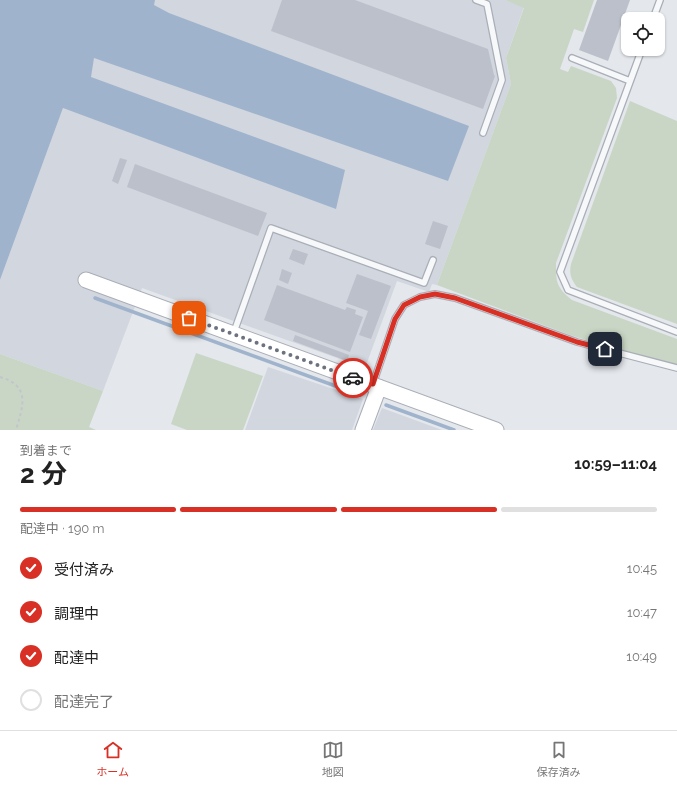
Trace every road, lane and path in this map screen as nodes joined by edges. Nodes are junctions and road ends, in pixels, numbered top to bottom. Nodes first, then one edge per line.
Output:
1 (476, 0) edge
2 (660, 0) edge
3 (656, 12) edge
4 (639, 56) edge
5 (572, 58) dead end
6 (630, 81) junction
7 (483, 133) dead end
8 (433, 260) dead end
9 (86, 280) dead end
10 (677, 332) edge
11 (233, 334) junction
12 (677, 368) edge
13 (0, 377) edge
14 (376, 386) junction
15 (16, 430) edge
16 (363, 430) edge
17 (496, 430) edge

1 - 7 lane
2 - 3 lane
4 - 6 lane
5 - 6 lane
6 - 10 lane
8 - 11 lane
9 - 11 street
11 - 14 street
12 - 14 lane
13 - 15 path
14 - 16 street
14 - 17 street

